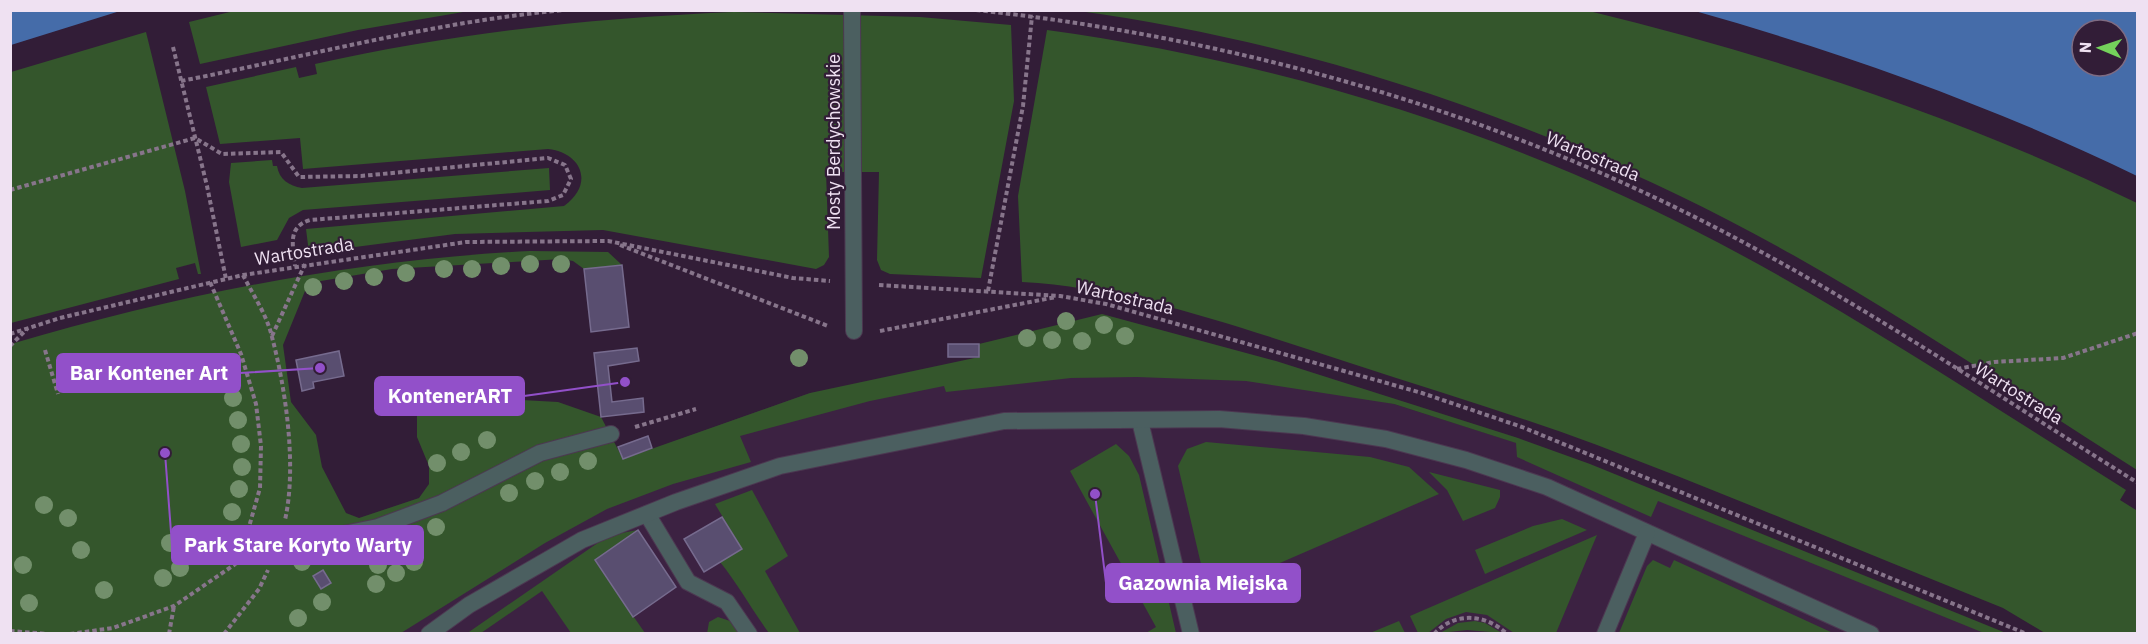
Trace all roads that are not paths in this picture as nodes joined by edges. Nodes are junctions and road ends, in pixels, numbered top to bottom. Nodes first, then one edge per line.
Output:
1 (852, 10) edge
2 (854, 331) dead end
3 (1140, 421) junction
4 (611, 434) road end
5 (647, 514) junction
6 (1647, 533) junction
7 (280, 547) road end
8 (429, 633) edge
9 (749, 633) edge
10 (1191, 633) edge
11 (1605, 633) edge
12 (1871, 633) edge

1 - 2 street, Mosty Berdychowskie
3 - 5 street
3 - 6 street
3 - 10 street
4 - 7 street
5 - 8 street
5 - 9 street
6 - 11 street
6 - 12 street

